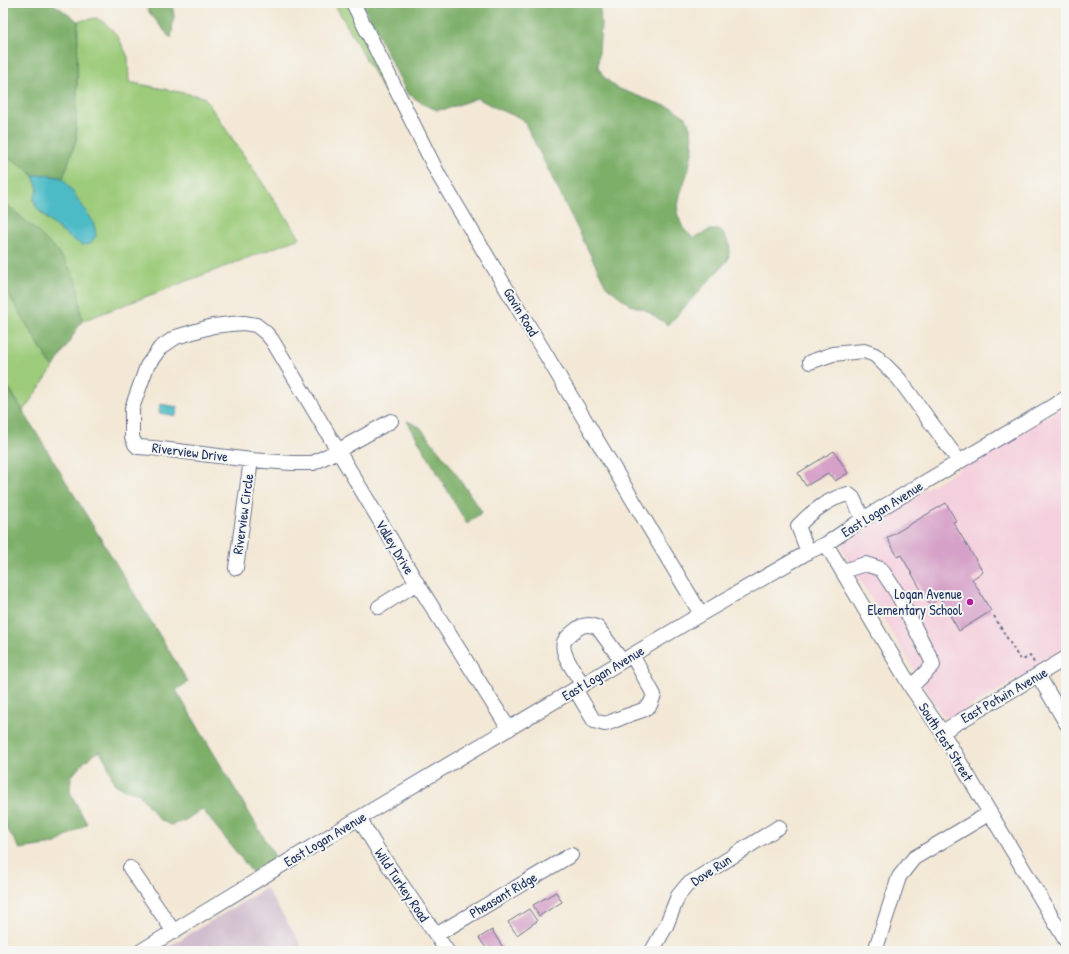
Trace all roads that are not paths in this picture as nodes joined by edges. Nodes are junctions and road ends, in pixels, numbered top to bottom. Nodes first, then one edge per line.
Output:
1 (353, 3) edge
2 (285, 362) joint
3 (810, 362) dead end
4 (1066, 398) edge
5 (391, 421) dead end
6 (338, 451) junction
7 (251, 460) junction
8 (959, 462) junction
9 (863, 519) junction
10 (826, 544) junction
11 (808, 552) junction
12 (236, 568) dead end
13 (843, 572) junction
14 (417, 583) junction
15 (379, 607) dead end
16 (701, 614) junction
17 (627, 658) junction
18 (1066, 658) edge
19 (1037, 670) junction
20 (579, 687) junction
21 (912, 687) junction
22 (1066, 723) edge
23 (509, 729) junction
24 (942, 732) junction
25 (990, 813) junction
26 (359, 818) junction
27 (779, 828) dead end
28 (570, 855) dead end
29 (130, 868) dead end
30 (174, 932) junction
31 (436, 935) junction
32 (1066, 941) edge
33 (141, 951) edge
34 (447, 951) edge
35 (652, 951) edge
36 (875, 951) edge

1 - 16 street, Gavin Road
2 - 6 street, Valley Drive
2 - 7 street, Riverview Drive
3 - 8 street
4 - 8 street, East Logan Avenue
5 - 6 street, Riverview Drive
6 - 7 street, Riverview Drive
6 - 14 street, Valley Drive
7 - 12 street, Riverview Circle
8 - 9 street, East Logan Avenue
9 - 10 street, East Logan Avenue
9 - 11 street
10 - 11 street, East Logan Avenue
10 - 13 street, South East Street
11 - 16 street, East Logan Avenue
13 - 21 street, South East Street
13 - 21 street
14 - 15 street
14 - 23 street, Valley Drive
16 - 17 street, East Logan Avenue
17 - 20 street, East Logan Avenue
17 - 20 street
17 - 20 street
18 - 19 street, East Potwin Avenue
19 - 22 street
19 - 24 street, East Potwin Avenue
20 - 23 street, East Logan Avenue
21 - 24 street, South East Street
23 - 26 street, East Logan Avenue
24 - 25 street, South East Street
25 - 32 street, South East Street
25 - 36 street
26 - 30 street, East Logan Avenue
26 - 31 street, Wild Turkey Road
27 - 35 street, Dove Run
28 - 31 street, Pheasant Ridge
29 - 30 street
30 - 33 street, East Logan Avenue
31 - 34 street, Wild Turkey Road

